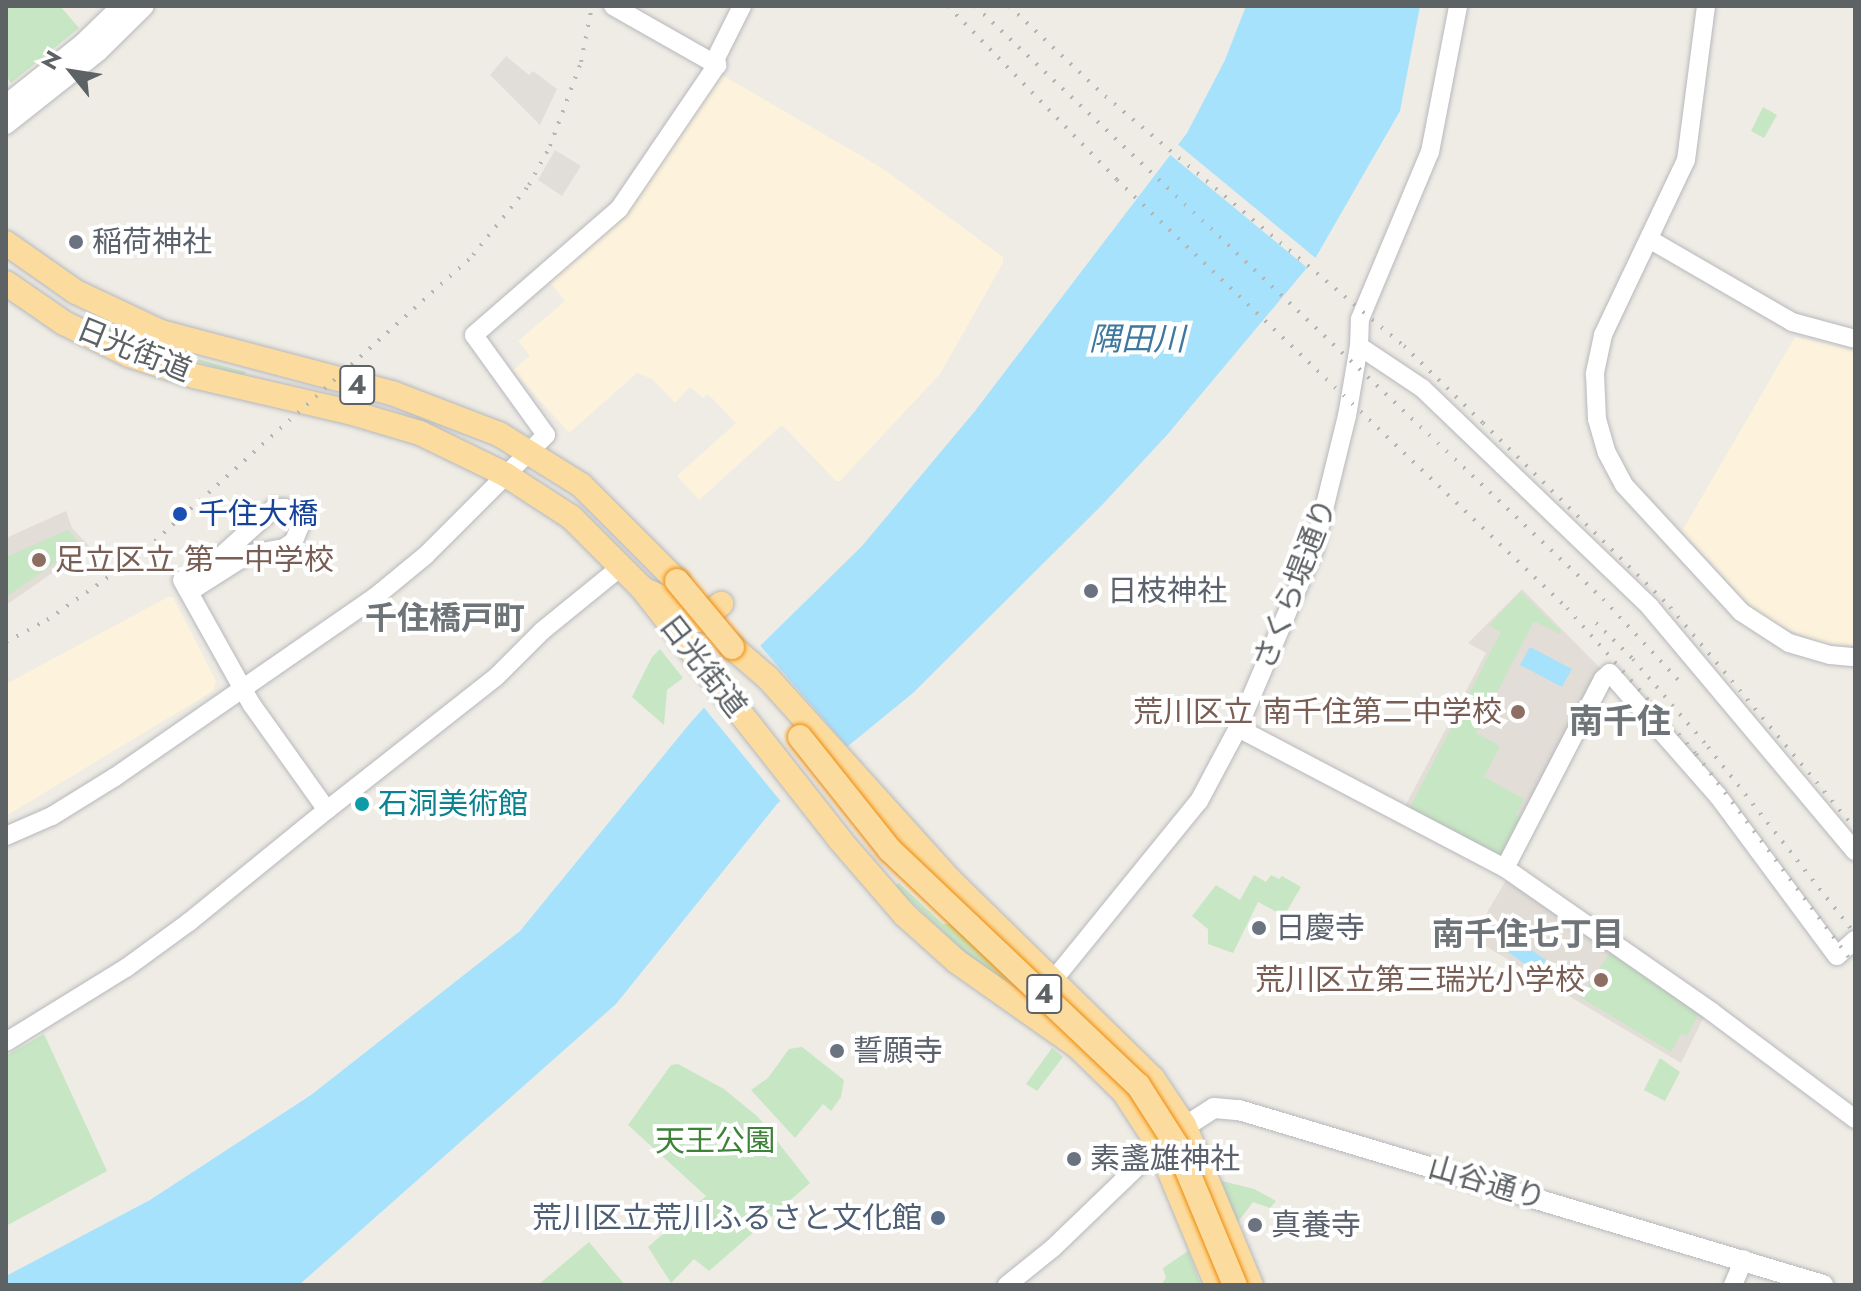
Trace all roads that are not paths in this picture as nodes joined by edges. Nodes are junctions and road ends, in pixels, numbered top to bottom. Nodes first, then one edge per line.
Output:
1 (122, 6) edge
2 (144, 6) edge
3 (613, 6) edge
4 (742, 6) edge
5 (1458, 6) edge
6 (1706, 6) edge
7 (717, 65) junction
8 (6, 105) edge
9 (6, 124) edge
10 (1649, 239) junction
11 (6, 243) edge
12 (6, 283) edge
13 (1855, 339) edge
14 (1359, 346) junction
15 (538, 443) junction
16 (506, 475) junction
17 (622, 566) junction
18 (184, 583) junction
19 (642, 588) junction
20 (721, 604) dead end
21 (732, 647) junction
22 (1855, 657) edge
23 (243, 690) junction
24 (1238, 728) junction
25 (327, 810) junction
26 (6, 836) edge
27 (1855, 851) edge
28 (1505, 868) junction
29 (1855, 940) edge
30 (1053, 981) junction
31 (1029, 1010) junction
32 (6, 1042) edge
33 (1855, 1119) edge
34 (1184, 1125) junction
35 (1159, 1146) junction
36 (1744, 1259) junction
37 (1007, 1285) edge
38 (1217, 1285) edge
39 (1235, 1285) edge
40 (1251, 1285) edge
41 (1733, 1285) edge
42 (1823, 1285) edge

1 - 8 main road
2 - 9 main road
3 - 7 street
4 - 7 street
5 - 14 street, さくら堤通り
6 - 10 street
7 - 15 street
10 - 13 street
10 - 22 street
11 - 15 highway, 日光街道 / 4
12 - 16 highway, 日光街道 / 4
14 - 24 street, さくら堤通り
14 - 27 street
15 - 16 street
15 - 21 highway, 日光街道 / 4, bridge
16 - 17 highway, 日光街道 / 4
16 - 23 street
17 - 19 highway, 日光街道 / 4
17 - 25 street
18 - 18 street
18 - 23 street
19 - 20 highway
19 - 31 highway, 日光街道 / 4
21 - 30 highway, 日光街道 / 4
21 - 39 highway, 日光街道 / 4, bridge
23 - 25 street
23 - 26 street
24 - 28 street
24 - 30 street, さくら堤通り
25 - 32 street
28 - 29 street
28 - 33 street
30 - 31 street, さくら堤通り
30 - 34 highway, 日光街道 / 4
31 - 35 highway, 日光街道 / 4
34 - 35 main road, 山谷通り
34 - 36 main road, 山谷通り
34 - 40 highway, 日光街道 / 4
35 - 37 street
35 - 38 highway, 日光街道 / 4
36 - 41 street
36 - 42 main road, 山谷通り

